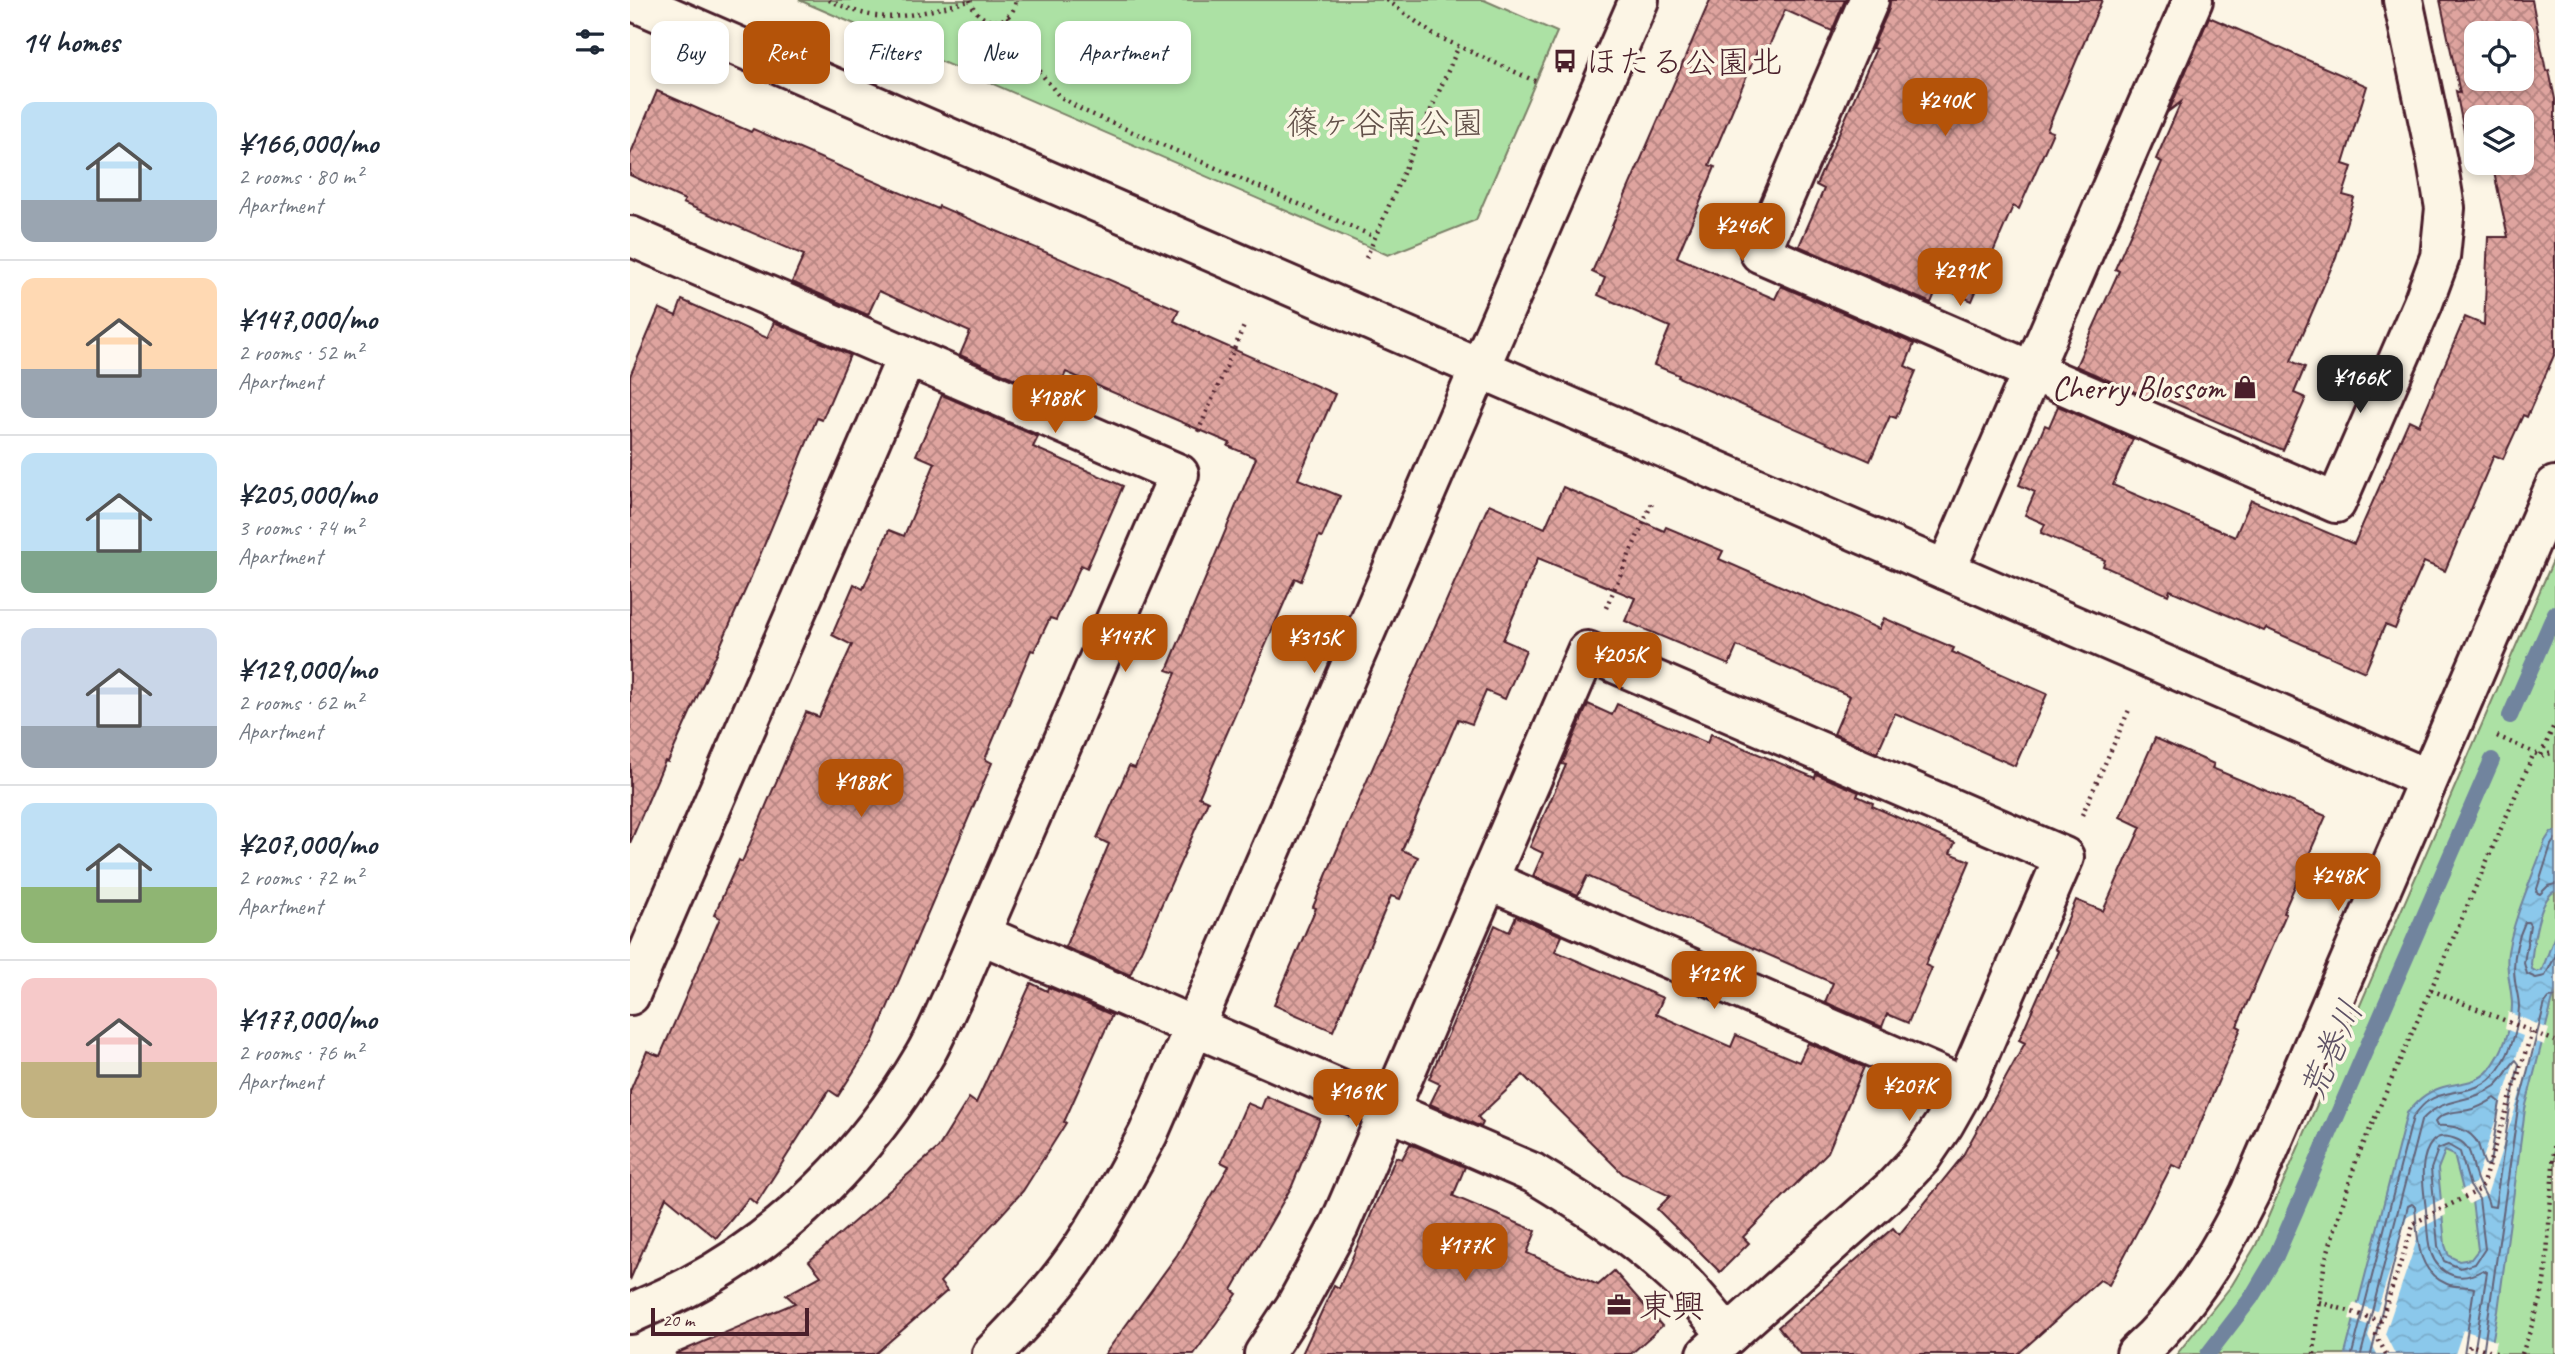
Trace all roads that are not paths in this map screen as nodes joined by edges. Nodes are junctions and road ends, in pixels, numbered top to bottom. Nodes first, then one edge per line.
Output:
1 (631, 0) edge
2 (1639, 0) edge
3 (1870, 0) edge
4 (2193, 0) edge
5 (2403, 0) edge
6 (631, 240) edge
7 (907, 356) junction
8 (1480, 368) junction
9 (2032, 372) junction
10 (2555, 486) edge
11 (1947, 570) junction
12 (2428, 779) junction
13 (1488, 880) junction
14 (981, 933) junction
15 (630, 995) edge
16 (1194, 1027) junction
17 (1965, 1087) junction
18 (1388, 1110) junction
19 (630, 1314) edge
20 (1717, 1344) edge
21 (992, 1354) edge
22 (1264, 1354) edge
23 (2136, 1354) edge

1 - 8 street
2 - 8 street
3 - 9 street
4 - 9 street
5 - 9 street
6 - 7 street
7 - 14 street
7 - 15 street
8 - 11 street
8 - 16 street
9 - 11 street
10 - 12 street
11 - 12 street
12 - 23 street
13 - 17 street
13 - 17 street
13 - 18 street
14 - 16 street
14 - 19 street
16 - 18 street
16 - 21 street
17 - 20 street
18 - 20 street
18 - 22 street

